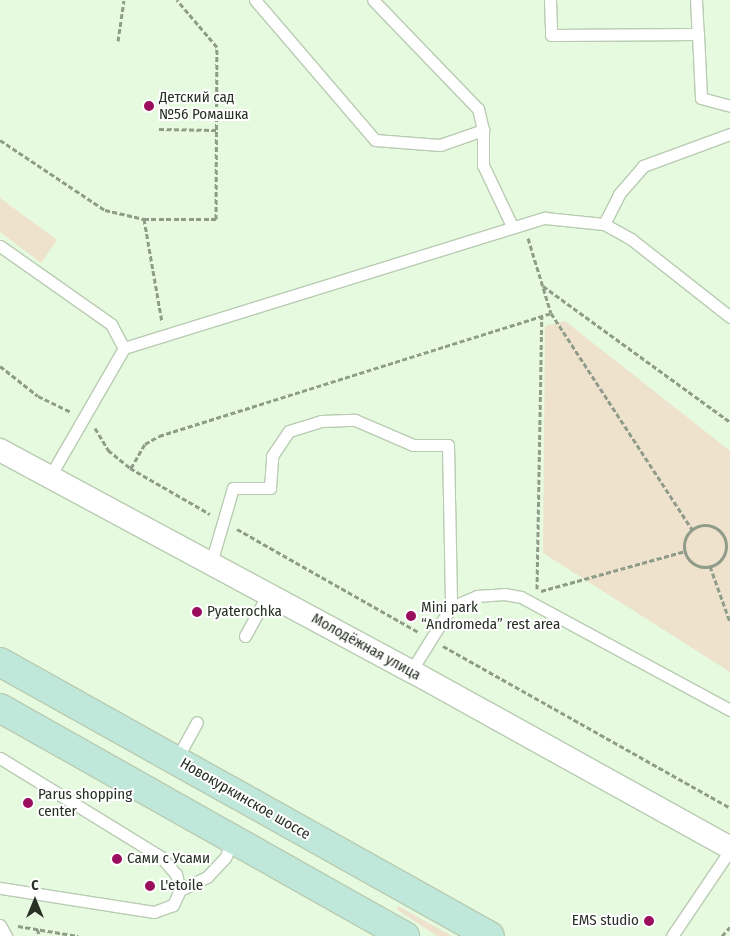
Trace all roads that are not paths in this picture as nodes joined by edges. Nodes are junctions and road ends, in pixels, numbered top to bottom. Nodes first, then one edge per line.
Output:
1 (255, 0) edge
2 (373, 0) edge
3 (550, 0) edge
4 (696, 0) edge
5 (698, 34) junction
6 (730, 106) edge
7 (483, 130) junction
8 (730, 134) edge
9 (604, 224) junction
10 (512, 226) junction
11 (0, 246) edge
12 (730, 317) edge
13 (124, 348) junction
14 (0, 450) edge
15 (49, 478) junction
16 (211, 563) junction
17 (268, 594) junction
18 (451, 607) junction
19 (245, 636) dead end
20 (0, 662) edge
21 (411, 671) junction
22 (0, 708) edge
23 (730, 710) edge
24 (197, 722) dead end
25 (0, 758) edge
26 (176, 760) junction
27 (254, 804) junction
28 (234, 839) junction
29 (730, 849) edge
30 (0, 888) edge
31 (180, 890) junction
32 (393, 931) edge
33 (490, 936) edge
34 (672, 936) edge

1 - 7 lane
2 - 7 lane
3 - 5 lane
4 - 5 lane
5 - 6 lane
7 - 10 lane
8 - 9 lane
9 - 10 lane
9 - 12 lane
10 - 13 lane
11 - 13 lane
13 - 15 lane
14 - 15 street, Молодёжная улица
15 - 16 street, Молодёжная улица
16 - 17 street, Молодёжная улица
16 - 18 lane
17 - 19 lane
17 - 21 street, Молодёжная улица
18 - 21 lane
18 - 23 lane
20 - 26 main road, Новокуркинское шоссе
21 - 29 street, Молодёжная улица
22 - 28 main road
24 - 26 lane
25 - 31 lane
26 - 27 main road, Новокуркинское шоссе
27 - 28 main road
27 - 33 main road, Новокуркинское шоссе
28 - 31 lane
28 - 32 main road
29 - 34 lane
30 - 31 lane

